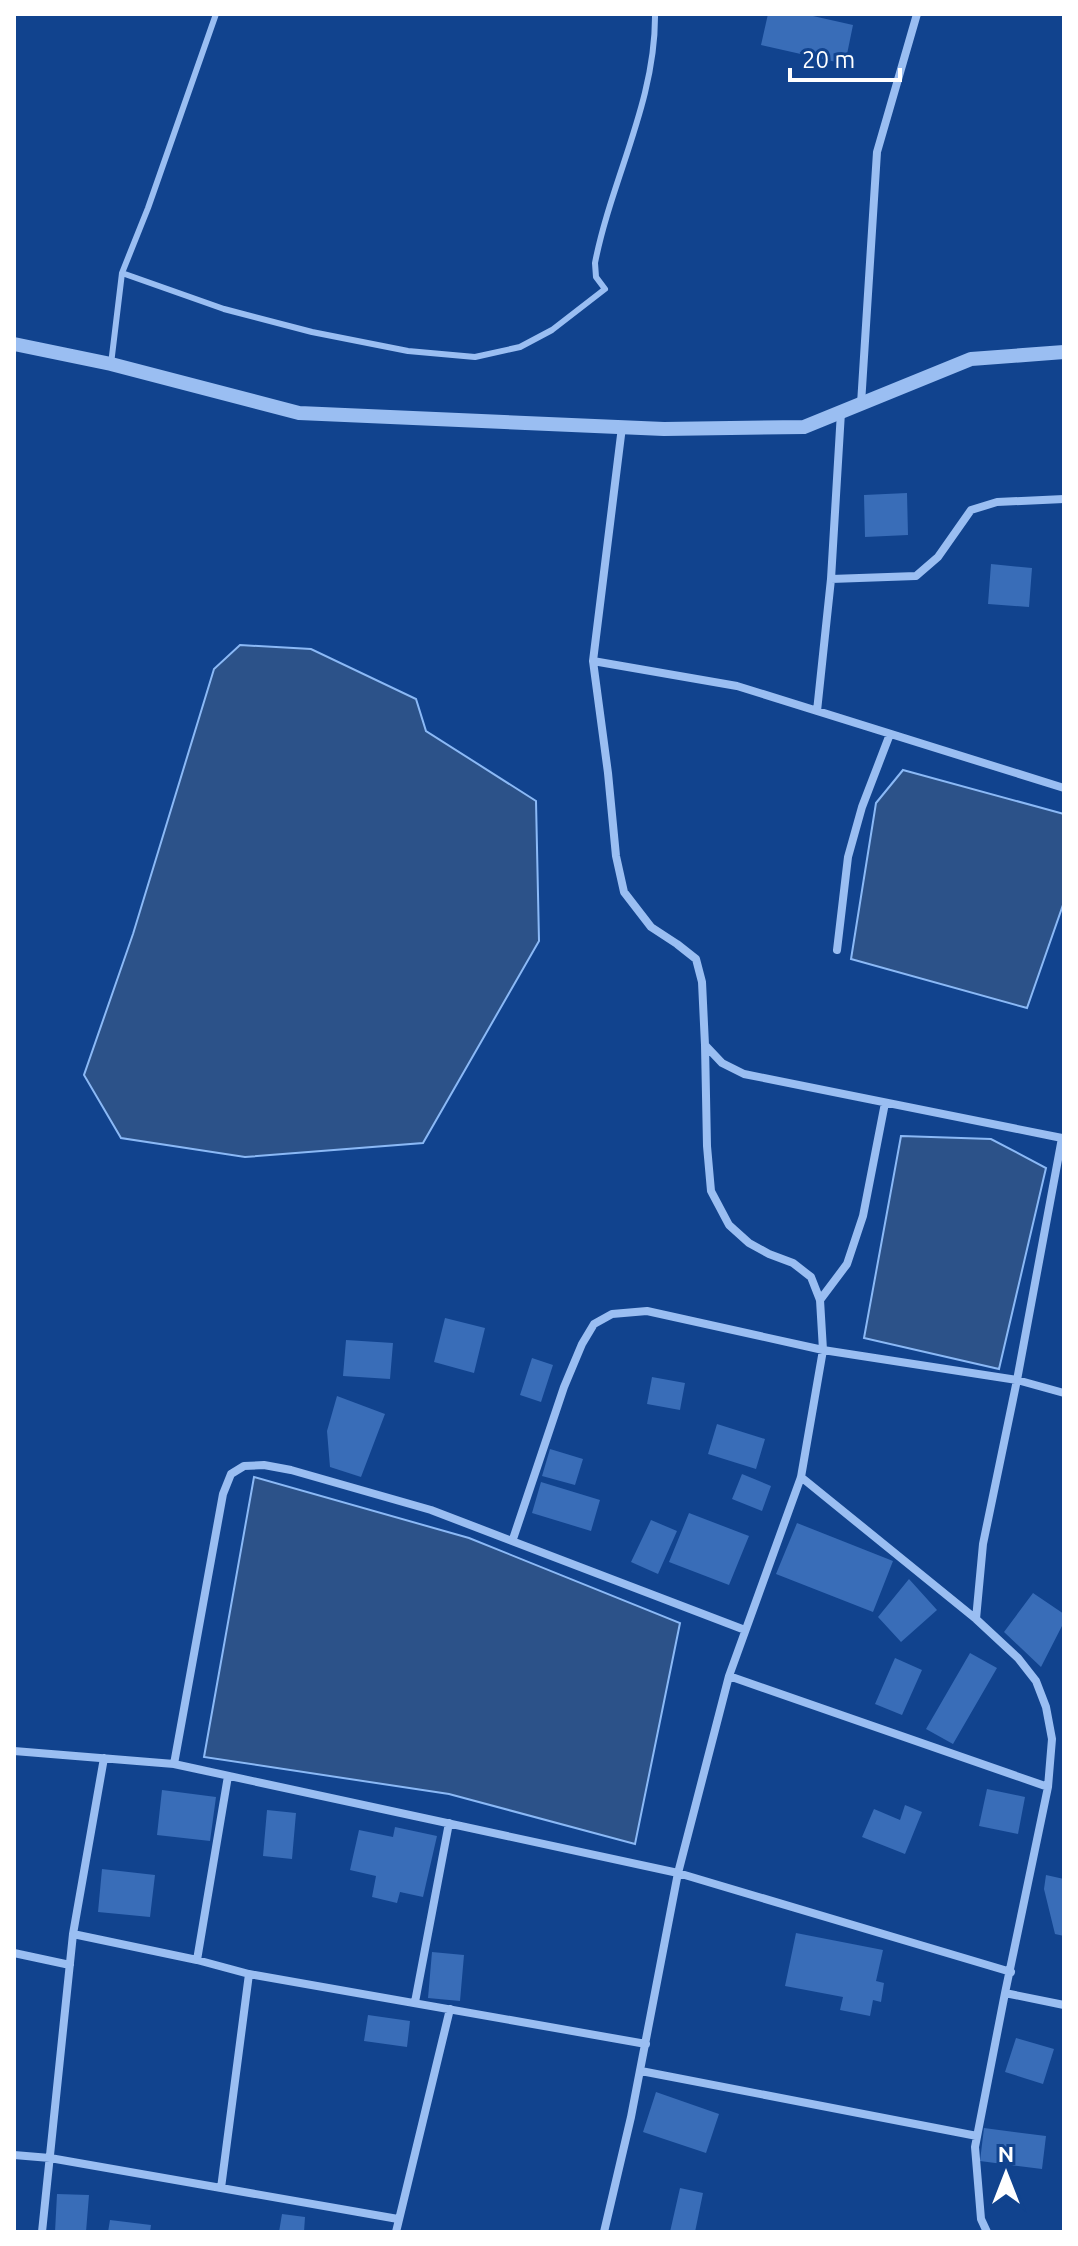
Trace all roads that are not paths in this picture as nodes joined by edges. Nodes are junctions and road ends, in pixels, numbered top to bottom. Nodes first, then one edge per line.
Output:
1 (216, 14) edge
2 (655, 14) edge
3 (917, 14) edge
4 (122, 273) junction
5 (14, 344) edge
6 (1064, 352) edge
7 (111, 364) junction
8 (861, 404) junction
9 (841, 412) junction
10 (622, 427) junction
11 (1064, 499) edge
12 (831, 579) junction
13 (593, 661) junction
14 (817, 711) junction
15 (890, 734) junction
16 (1064, 788) edge
17 (837, 950) dead end
18 (705, 1045) junction
19 (885, 1103) junction
20 (1063, 1138) edge
21 (820, 1300) junction
22 (823, 1350) junction
23 (1017, 1380) junction
24 (1064, 1393) edge
25 (801, 1477) junction
26 (513, 1539) junction
27 (976, 1619) junction
28 (745, 1630) junction
29 (729, 1676) junction
30 (14, 1751) edge
31 (104, 1758) junction
32 (174, 1764) junction
33 (228, 1776) junction
34 (1048, 1787) junction
35 (449, 1823) junction
36 (678, 1873) junction
37 (73, 1934) junction
38 (14, 1953) edge
39 (197, 1960) junction
40 (70, 1965) junction
41 (1011, 1972) junction
42 (249, 1974) junction
43 (1005, 1993) junction
44 (415, 2002) junction
45 (1064, 2005) edge
46 (450, 2009) junction
47 (646, 2044) junction
48 (641, 2071) junction
49 (977, 2136) junction
50 (14, 2155) edge
51 (50, 2158) junction
52 (221, 2188) junction
53 (398, 2219) junction
54 (42, 2232) edge
55 (396, 2232) edge
56 (604, 2232) edge
57 (987, 2232) edge

1 - 4 lane
2 - 4 lane
3 - 8 street
4 - 7 lane
5 - 7 street
6 - 8 street
7 - 10 street
8 - 9 street
9 - 10 street
9 - 12 street
10 - 13 street
11 - 12 street
12 - 14 street
13 - 14 street
13 - 18 street
14 - 15 street
15 - 16 street
15 - 17 street
18 - 19 street
18 - 21 street
19 - 20 street
19 - 21 street
20 - 23 street
21 - 22 street
22 - 23 street
22 - 25 street
22 - 26 street
23 - 24 street
23 - 27 street
25 - 27 street
25 - 28 street
26 - 28 street
26 - 32 street
27 - 34 street
28 - 29 street
29 - 34 street
29 - 36 street
30 - 31 street
31 - 32 street
31 - 37 street
32 - 33 street
33 - 35 street
33 - 39 street
34 - 41 street
35 - 36 street
35 - 44 street
36 - 41 street
36 - 47 street
37 - 39 street
37 - 40 street
38 - 40 street
39 - 42 street
40 - 51 street
41 - 43 street
42 - 44 street
42 - 52 street
43 - 45 street
43 - 49 street
44 - 46 street
46 - 47 street
46 - 53 street
47 - 48 street
48 - 49 street
48 - 56 street
49 - 57 street
50 - 51 street
51 - 52 street
51 - 54 street
52 - 53 street
53 - 55 street

